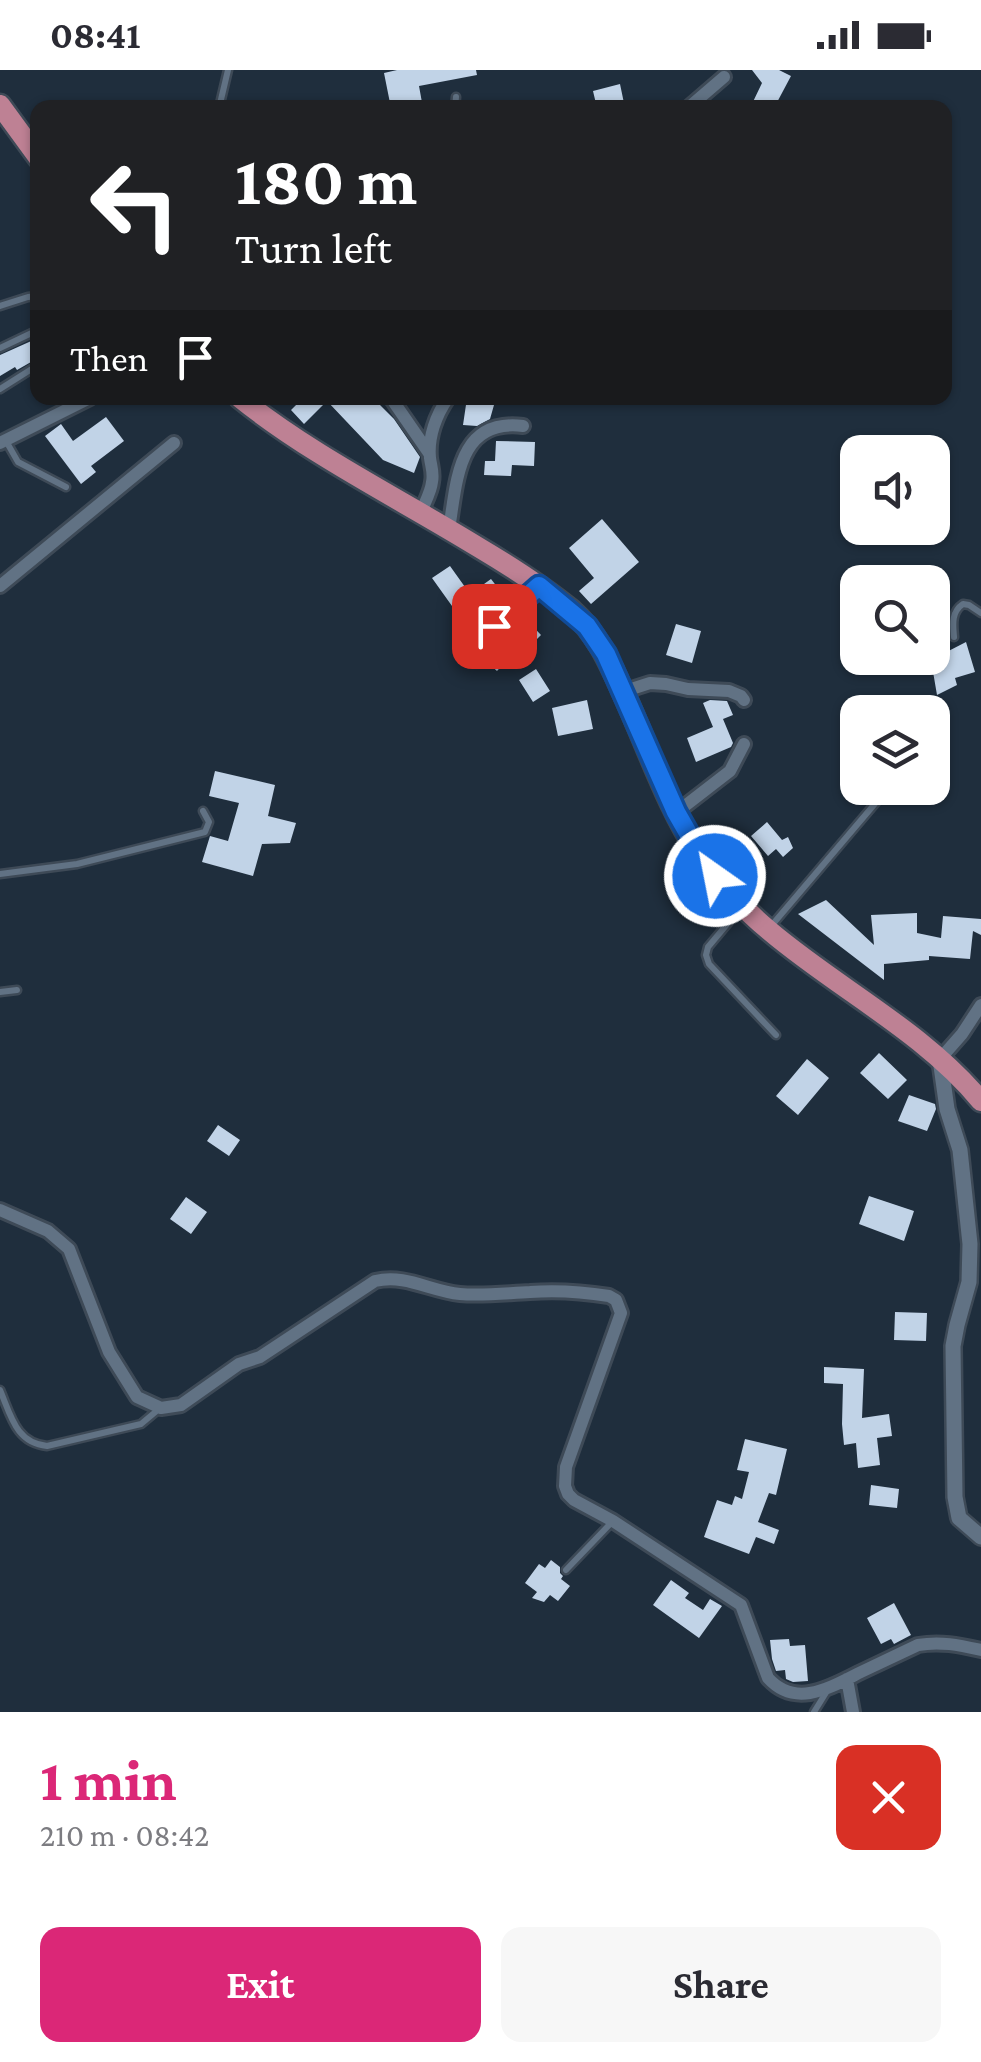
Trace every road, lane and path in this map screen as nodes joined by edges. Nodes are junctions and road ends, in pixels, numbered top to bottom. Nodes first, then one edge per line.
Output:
1 (228, 70) edge
2 (724, 77) dead end
3 (221, 100) edge
4 (697, 100) edge
5 (0, 105) edge
6 (30, 146) edge
7 (30, 297) edge
8 (0, 306) edge
9 (30, 334) edge
10 (0, 348) edge
11 (30, 369) edge
12 (0, 389) edge
13 (76, 405) edge
14 (250, 405) edge
15 (396, 405) edge
16 (444, 405) edge
17 (522, 426) dead end
18 (3, 441) edge
19 (174, 443) dead end
20 (429, 453) junction
21 (66, 487) dead end
22 (420, 512) junction
23 (449, 529) junction
24 (0, 586) edge
25 (539, 586) junction
26 (981, 613) edge
27 (494, 626) dead end
28 (954, 638) dead end
29 (622, 692) junction
30 (744, 700) dead end
31 (744, 744) dead end
32 (874, 805) edge
33 (204, 811) dead end
34 (676, 812) junction
35 (0, 874) edge
36 (742, 906) junction
37 (768, 930) junction
38 (16, 990) dead end
39 (0, 992) edge
40 (981, 1005) edge
41 (776, 1034) dead end
42 (940, 1059) junction
43 (981, 1101) edge
44 (0, 1210) edge
45 (0, 1390) edge
46 (161, 1408) junction
47 (613, 1521) junction
48 (981, 1537) edge
49 (566, 1570) dead end
50 (981, 1650) edge
51 (847, 1679) junction
52 (828, 1690) junction
53 (814, 1712) edge
54 (853, 1712) edge

1 - 3 lane
2 - 4 street
5 - 6 main road
7 - 8 lane
9 - 10 lane
11 - 12 lane
13 - 18 street
14 - 22 main road
15 - 20 street
16 - 20 street
17 - 23 street
18 - 21 lane
19 - 24 street
20 - 22 street
22 - 23 main road
23 - 25 main road
25 - 27 street
25 - 29 main road
26 - 28 lane
29 - 30 street
29 - 34 main road
31 - 34 street
32 - 37 lane
33 - 35 lane
34 - 36 main road
36 - 37 main road
36 - 41 lane
37 - 42 main road
38 - 39 lane
40 - 42 street
42 - 43 main road
42 - 48 street
44 - 46 street
45 - 46 lane
46 - 47 street
47 - 49 lane
47 - 52 street
50 - 51 street
51 - 52 street
51 - 54 street
52 - 53 lane

